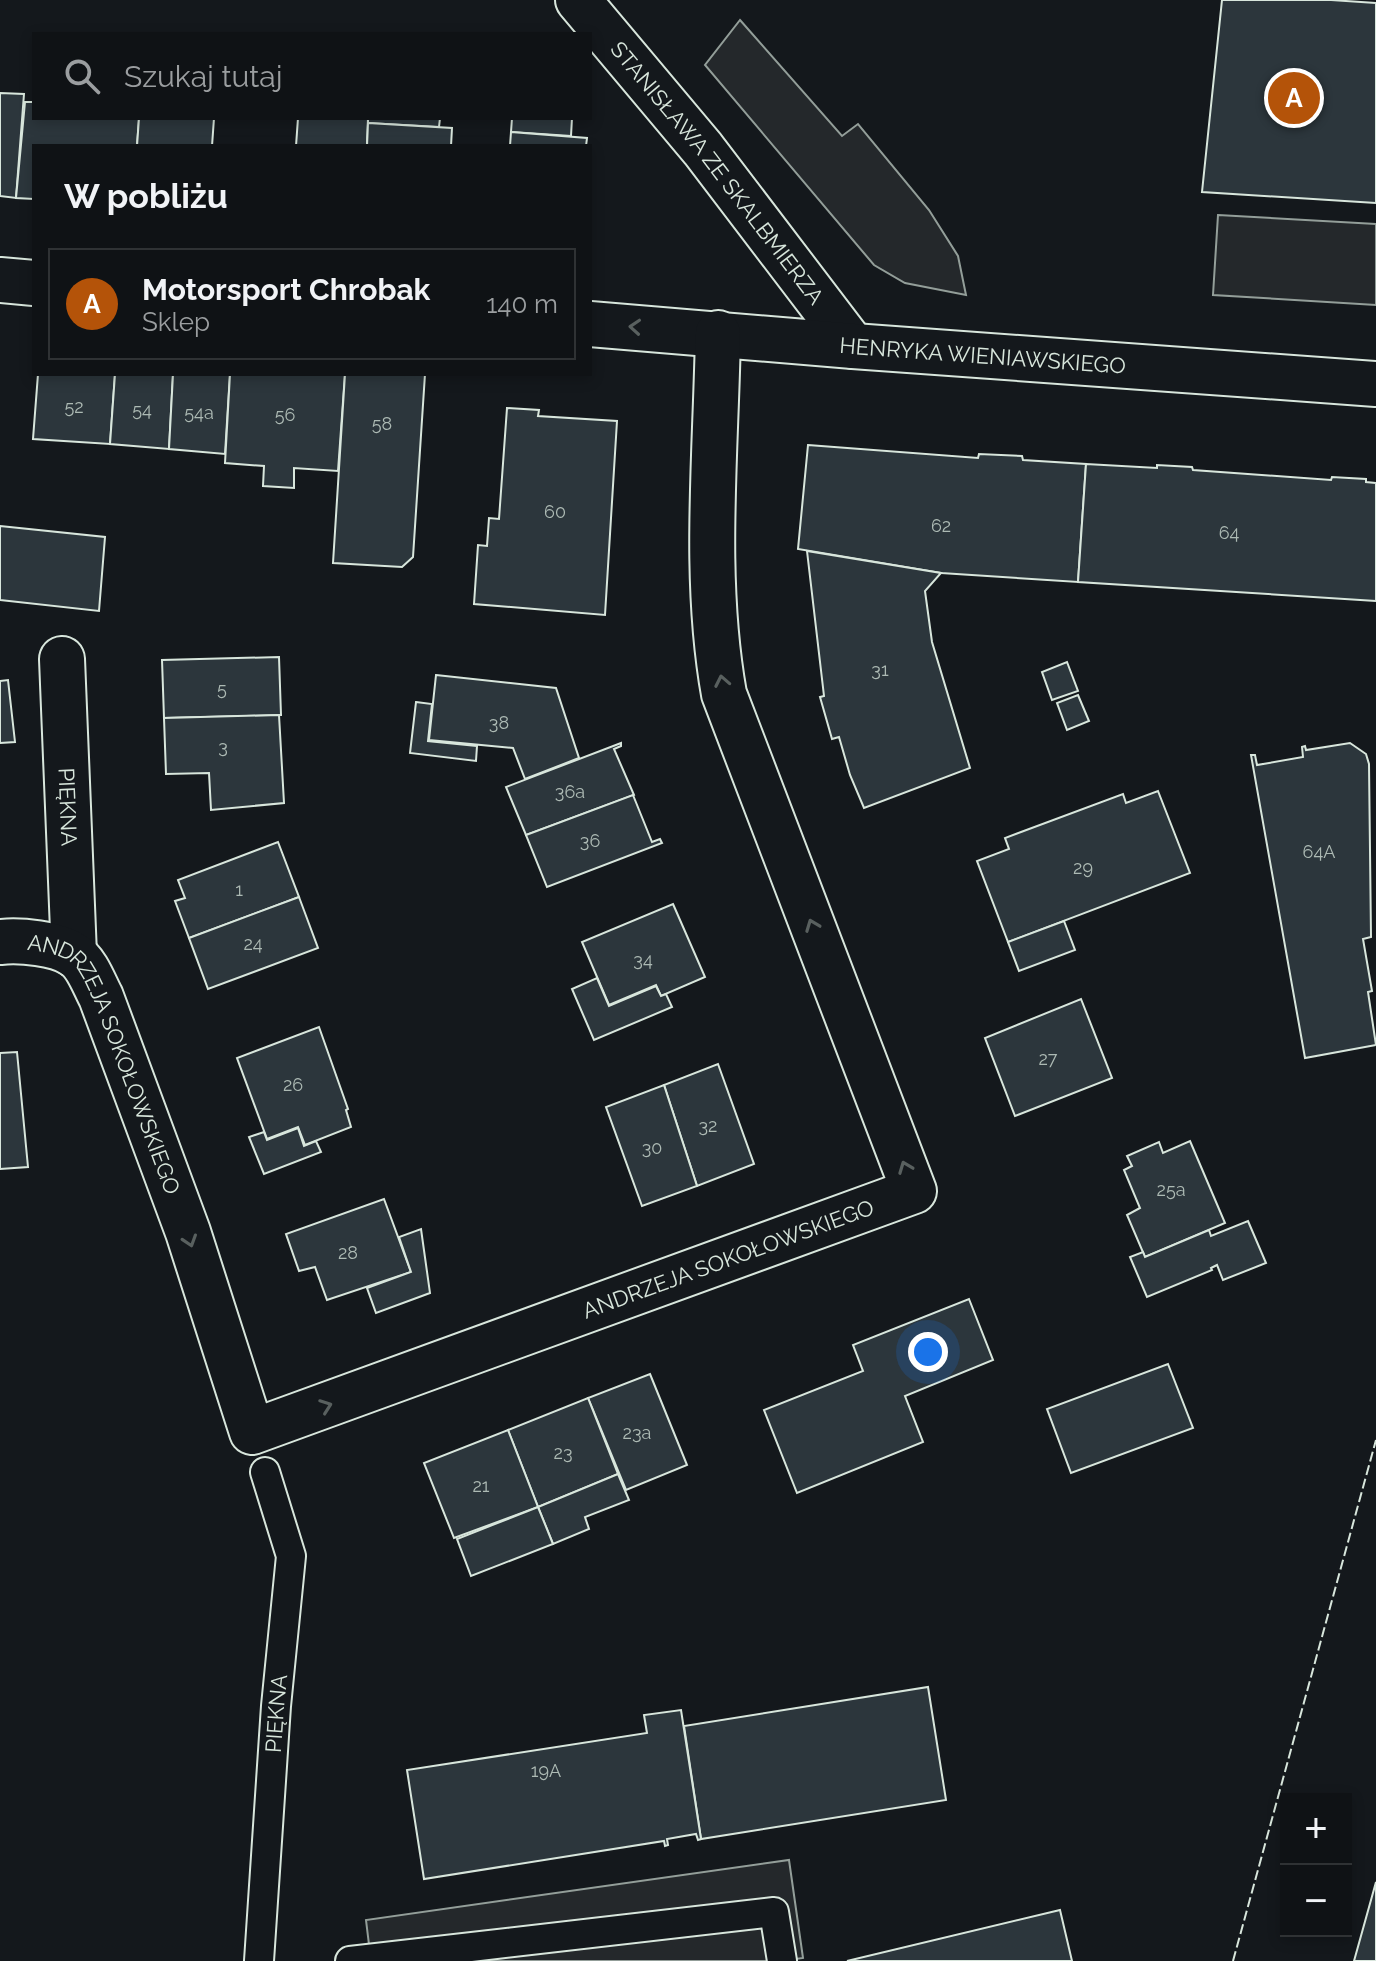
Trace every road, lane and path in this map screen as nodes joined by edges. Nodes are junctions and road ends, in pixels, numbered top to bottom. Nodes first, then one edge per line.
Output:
1 (578, 0) edge
2 (0, 280) edge
3 (32, 283) edge
4 (592, 324) edge
5 (718, 333) junction
6 (853, 346) junction
7 (1376, 384) edge
8 (62, 659) dead end
9 (0, 942) edge
10 (74, 955) junction
11 (265, 1472) dead end
12 (259, 1961) edge
13 (350, 1961) edge
14 (782, 1961) edge

1 - 6 street, STANISŁAWA ZE SKALBMIERZA
2 - 3 street
5 -> 4 street, HENRYKA WIENIAWSKIEGO
5 - 6 street, HENRYKA WIENIAWSKIEGO
10 -> 5 street, ANDRZEJA SOKOŁOWSKIEGO
6 - 7 street, HENRYKA WIENIAWSKIEGO
8 - 10 street, PIĘKNA
9 - 10 street, ANDRZEJA SOKOŁOWSKIEGO
11 - 12 lane, PIĘKNA
13 - 14 lane

